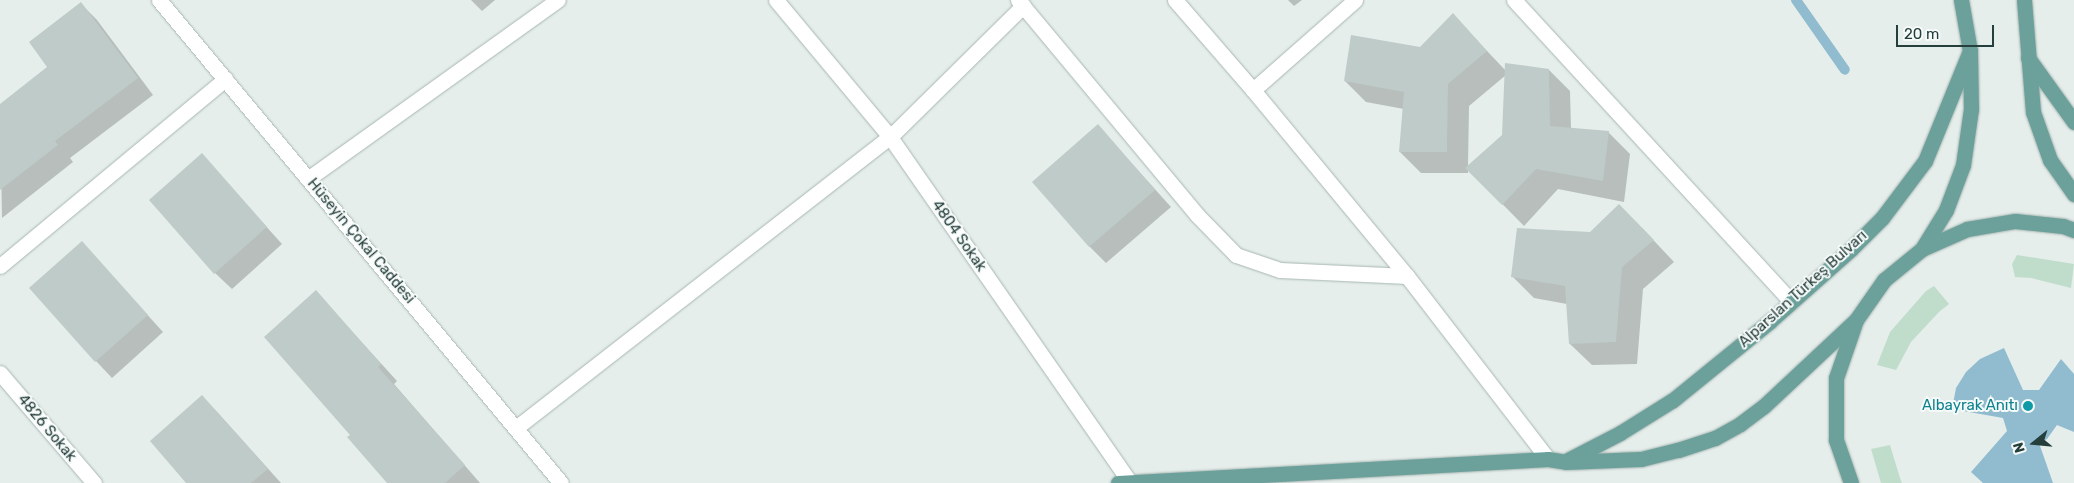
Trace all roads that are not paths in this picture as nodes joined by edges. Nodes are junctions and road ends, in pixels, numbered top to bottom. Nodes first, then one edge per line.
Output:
1 (159, 0) edge
2 (558, 0) edge
3 (776, 0) edge
4 (1175, 0) edge
5 (1355, 0) edge
6 (1514, 0) edge
7 (1961, 0) edge
8 (2024, 0) edge
9 (1021, 3) edge
10 (1970, 51) junction
11 (2028, 58) junction
12 (225, 79) junction
13 (1253, 90) junction
14 (2074, 122) edge
15 (890, 137) junction
16 (309, 178) junction
17 (2074, 194) edge
18 (2074, 230) edge
19 (1922, 249) junction
20 (0, 266) edge
21 (1406, 276) junction
22 (1792, 302) junction
23 (1856, 320) junction
24 (0, 373) edge
25 (517, 427) junction
26 (1548, 459) junction
27 (1566, 462) junction
28 (1124, 482) edge
29 (94, 483) edge
30 (561, 483) edge
31 (1851, 483) edge

1 - 12 street, Hüseyin Çokal Caddesi
2 - 16 street
3 - 15 street, 4804 Sokak
4 - 13 street
5 - 13 street
6 - 22 street
7 - 10 main road
8 - 11 main road
9 - 15 street
9 - 21 street
10 - 19 main road
10 - 22 main road, Alparslan Türkeş Bulvarı
11 - 14 main road
11 - 17 main road
12 - 16 street, Hüseyin Çokal Caddesi
12 - 20 street
13 - 21 street
15 - 25 street
15 - 28 street, 4804 Sokak
16 - 25 street, Hüseyin Çokal Caddesi
18 - 19 main road
19 - 23 main road
21 - 26 street
22 - 27 main road, Alparslan Türkeş Bulvarı
23 - 27 main road
23 - 31 main road
24 - 29 street, 4826 Sokak
25 - 30 street, Hüseyin Çokal Caddesi
26 - 27 main road
26 - 28 main road

